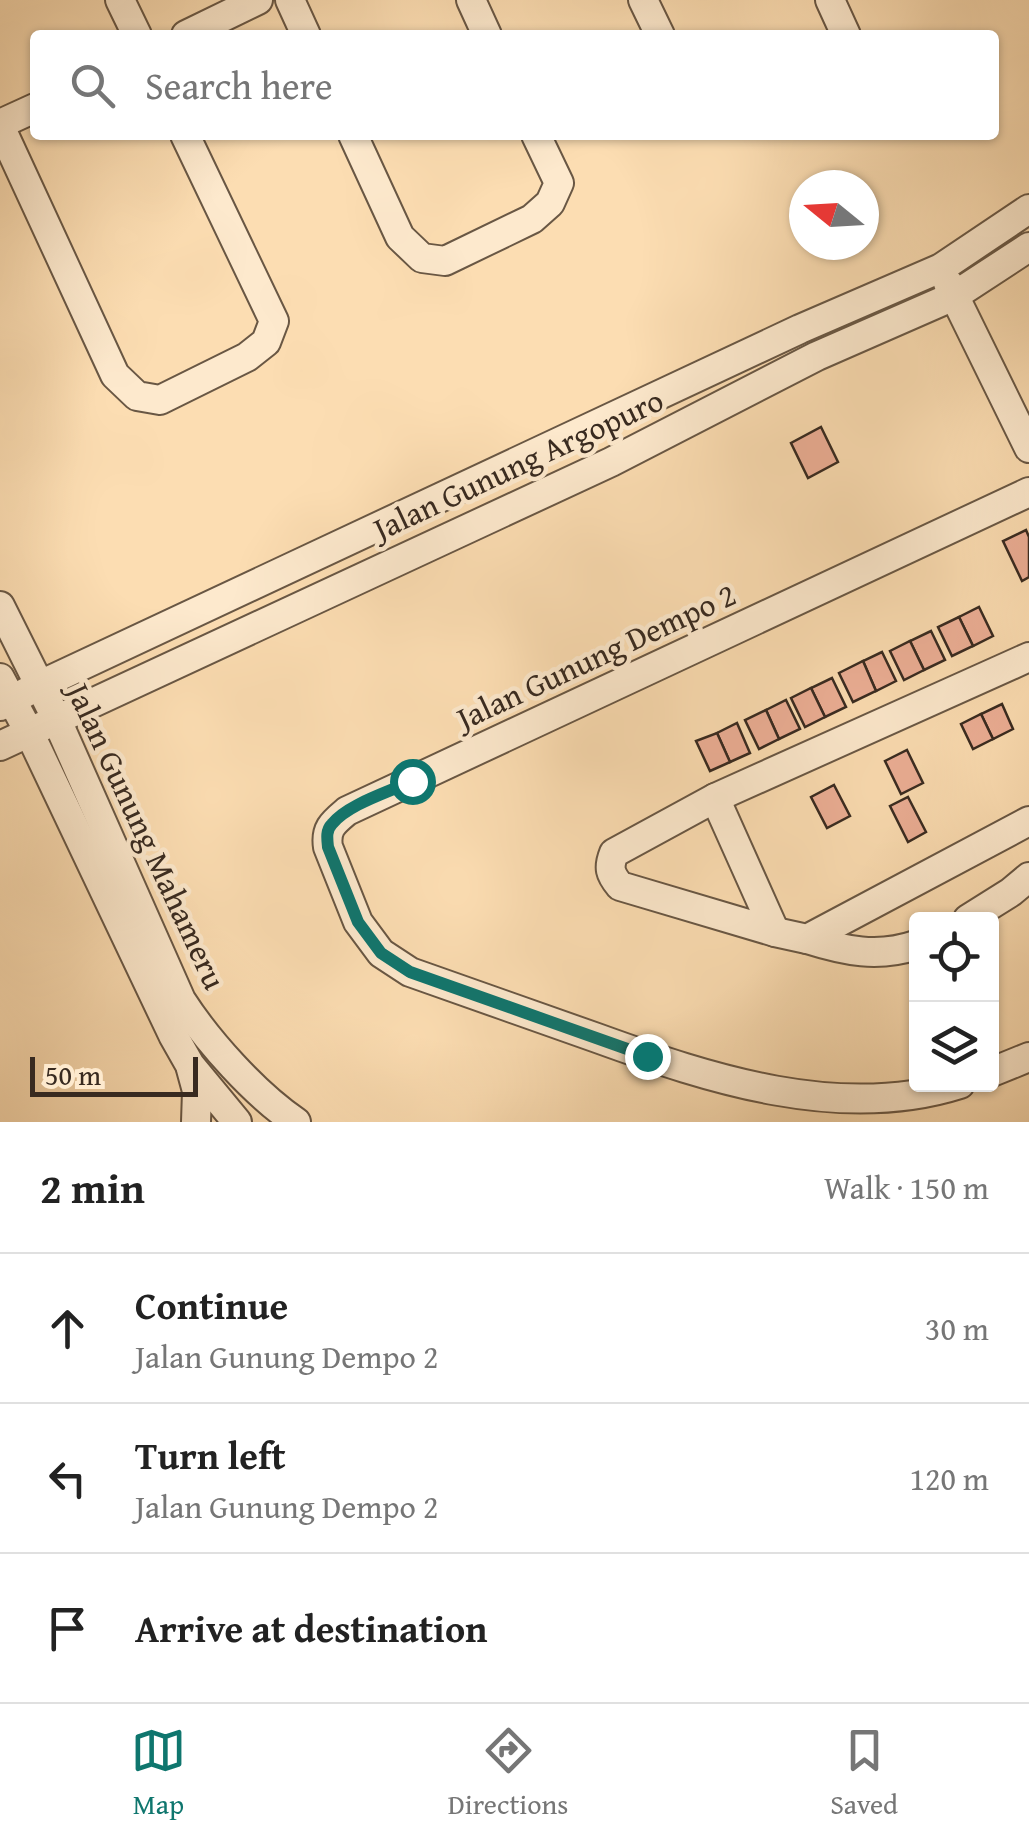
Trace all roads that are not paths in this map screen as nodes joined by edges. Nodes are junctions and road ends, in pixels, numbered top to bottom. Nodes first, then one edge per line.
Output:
1 (120, 0) edge
2 (258, 0) edge
3 (290, 0) edge
4 (470, 0) edge
5 (643, 0) edge
6 (830, 0) edge
7 (134, 30) edge
8 (196, 30) edge
9 (304, 30) edge
10 (485, 30) edge
11 (658, 30) edge
12 (844, 30) edge
13 (30, 110) edge
14 (0, 125) edge
15 (187, 140) edge
16 (354, 140) edge
17 (538, 140) edge
18 (1029, 209) edge
19 (1029, 247) edge
20 (941, 268) junction
21 (954, 296) junction
22 (1029, 448) edge
23 (1029, 492) edge
24 (0, 606) edge
25 (1029, 657) edge
26 (38, 686) junction
27 (4, 695) edge
28 (56, 718) junction
29 (29, 732) junction
30 (0, 746) edge
31 (715, 798) junction
32 (1029, 822) edge
33 (1029, 877) edge
34 (980, 912) edge
35 (775, 932) junction
36 (807, 939) junction
37 (909, 947) edge
38 (1029, 1057) edge
39 (190, 1065) junction
40 (999, 1069) edge
41 (934, 1092) edge
42 (196, 1122) edge
43 (238, 1122) edge
44 (296, 1122) edge

1 - 7 street
2 - 8 street
3 - 9 street
4 - 10 street
5 - 11 street
6 - 12 street
13 - 14 street
14 - 15 street
16 - 17 street
18 - 20 street, Jalan Gunung Argopuro
19 - 21 street, Jalan Gunung Argopuro
20 - 21 street
20 - 26 street, Jalan Gunung Argopuro
21 - 22 street
21 - 28 street, Jalan Gunung Argopuro
23 - 41 street, Jalan Gunung Dempo 2
24 - 26 street, Jalan Gunung Mahameru
25 - 31 street
26 - 27 street, Jalan Gunung Argopuro
26 - 28 street, Jalan Gunung Mahameru
27 - 29 street, Jalan Gunung Mahameru
28 - 29 street, Jalan Gunung Argopuro
28 - 44 street, Jalan Gunung Mahameru
29 - 30 street, Jalan Gunung Argopuro
29 - 39 street, Jalan Gunung Mahameru
31 - 35 street
31 - 35 street
32 - 36 street
33 - 34 street
35 - 36 street
36 - 37 street
38 - 40 street
39 - 42 street
39 - 43 street, Jalan Gunung Mahameru

